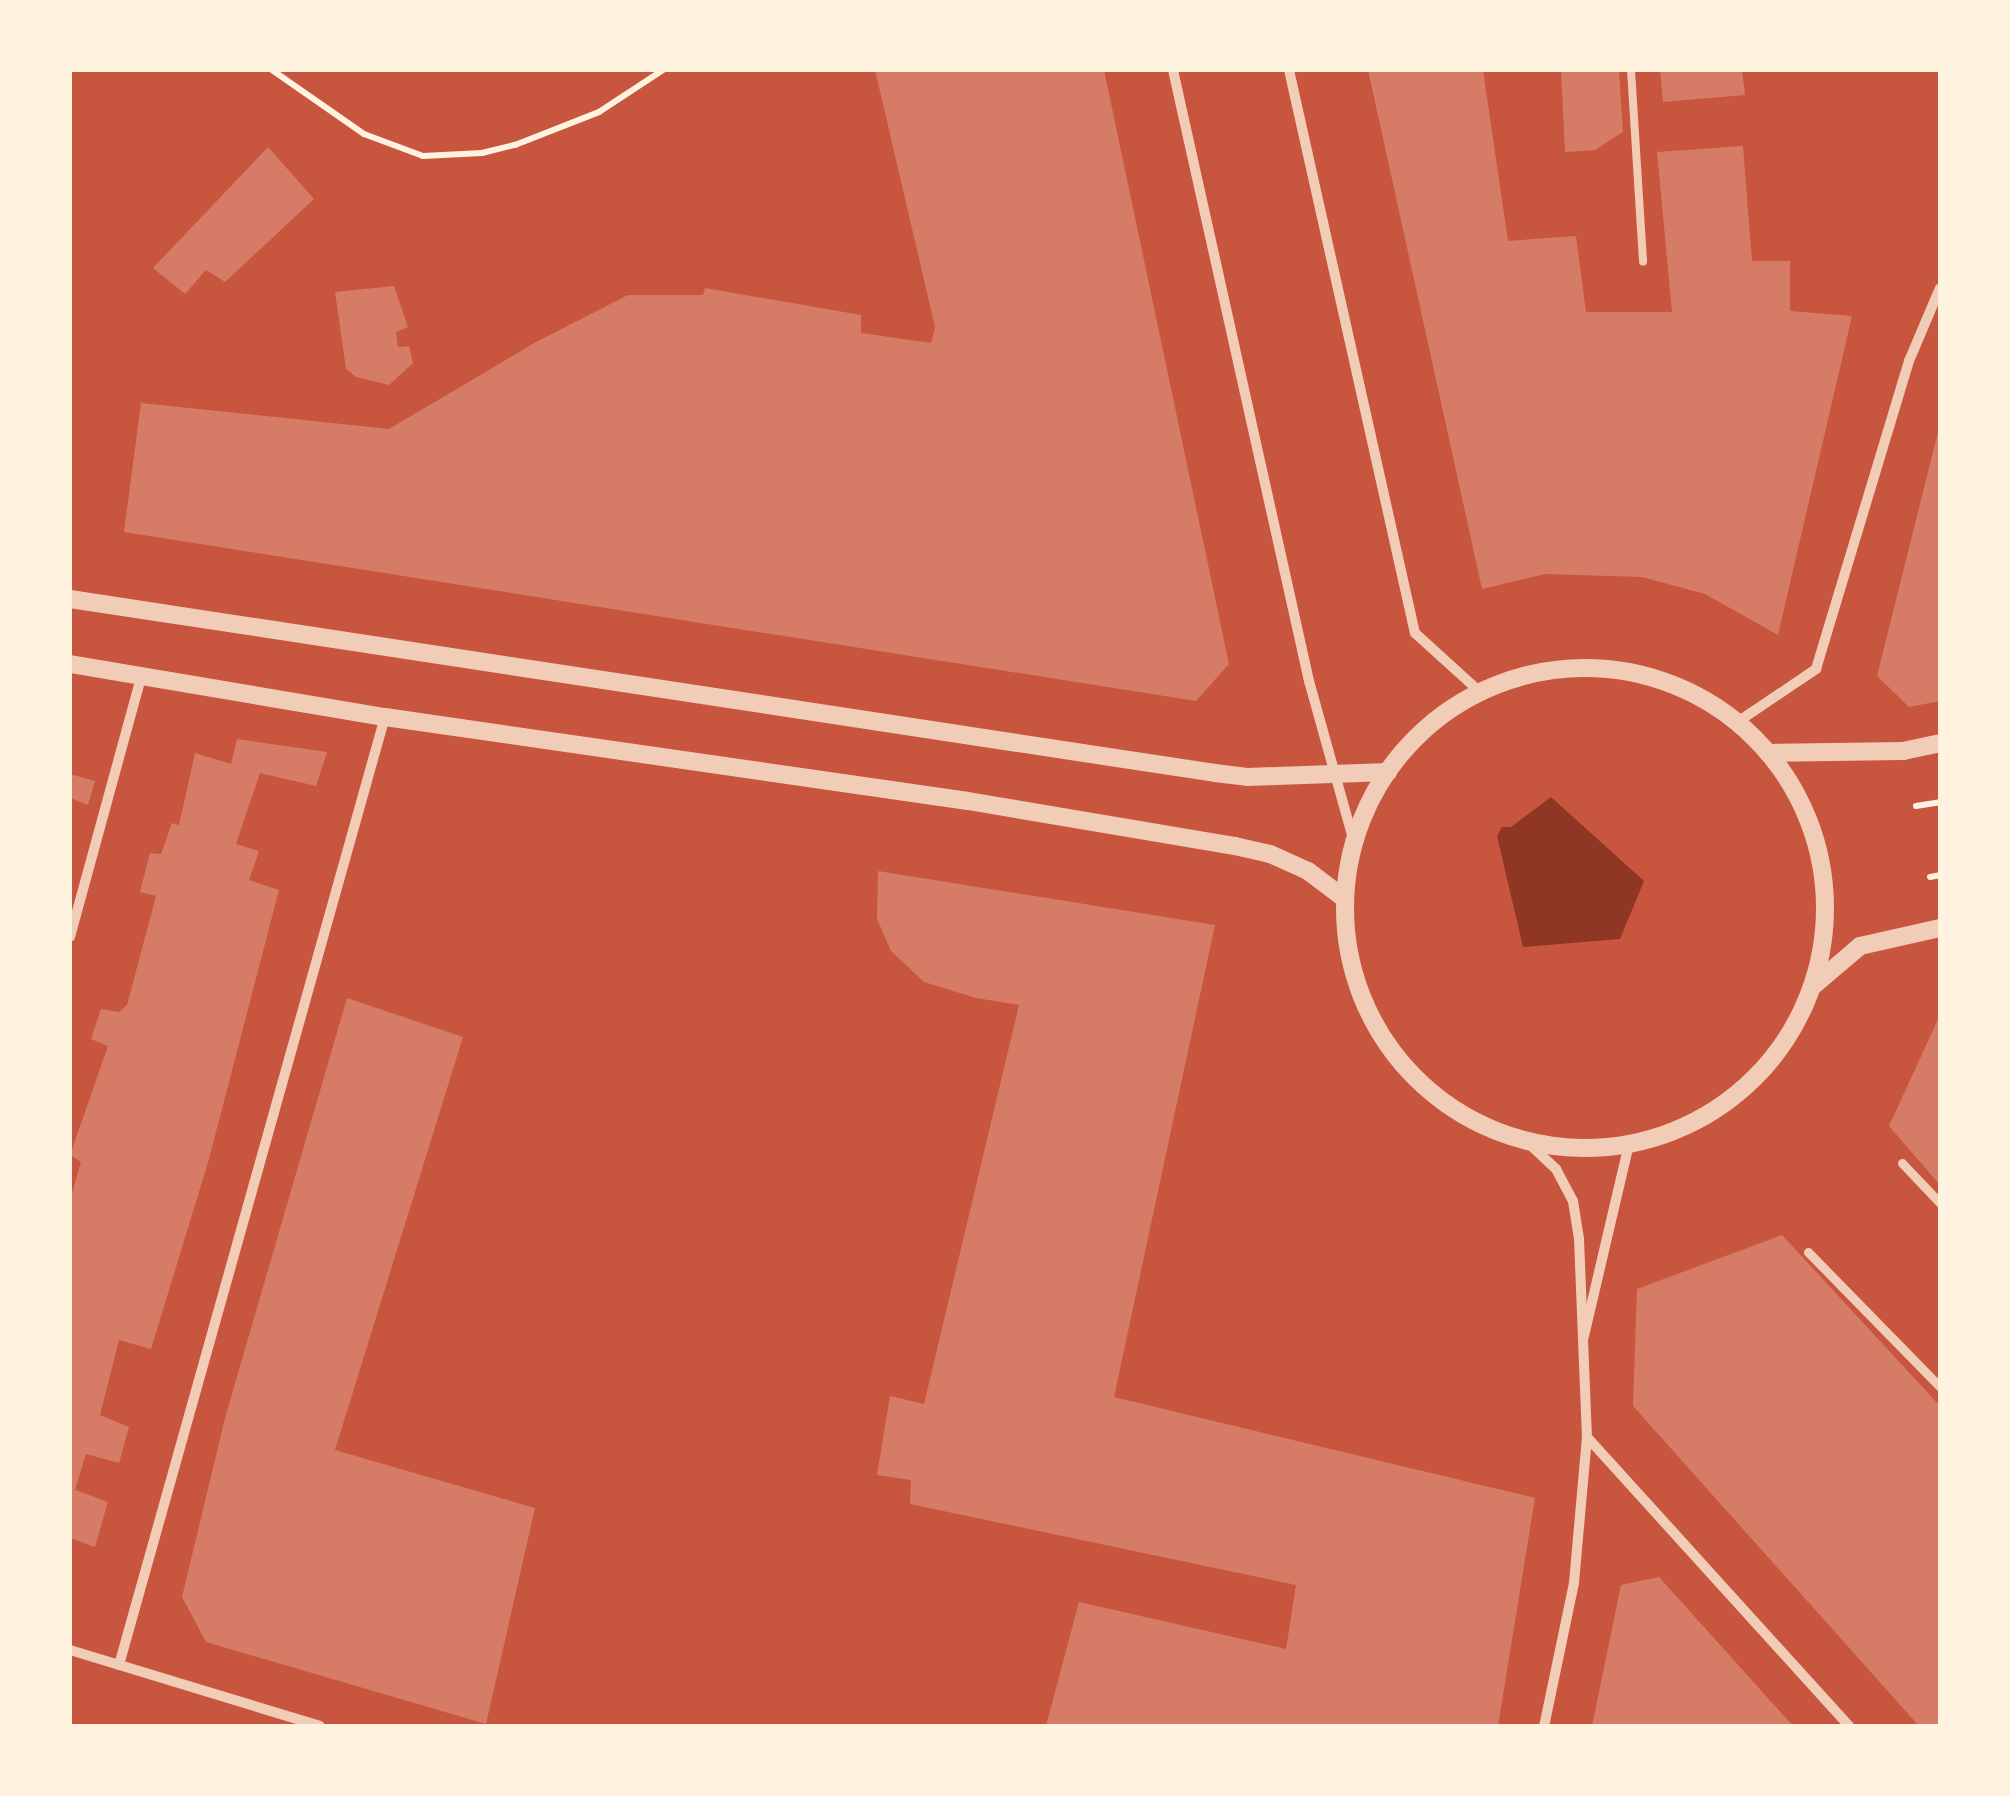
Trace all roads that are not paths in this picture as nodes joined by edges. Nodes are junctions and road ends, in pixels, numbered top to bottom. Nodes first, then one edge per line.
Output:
1 (1173, 70) edge
2 (1289, 70) edge
3 (1630, 70) edge
4 (1644, 262) dead end
5 (1940, 288) edge
6 (70, 599) edge
7 (70, 664) edge
8 (141, 677) junction
9 (1480, 692) junction
10 (385, 717) junction
11 (1736, 722) junction
12 (1940, 743) edge
13 (1768, 753) junction
14 (1388, 772) junction
15 (1336, 774) junction
16 (1354, 842) junction
17 (1345, 899) junction
18 (1940, 928) edge
19 (70, 937) edge
20 (1812, 988) junction
21 (1527, 1142) junction
22 (1630, 1144) junction
23 (1902, 1163) dead end
24 (1940, 1203) edge
25 (1808, 1252) dead end
26 (1581, 1352) junction
27 (1940, 1387) edge
28 (1587, 1437) junction
29 (70, 1650) edge
30 (119, 1665) junction
31 (320, 1726) edge
32 (1544, 1726) edge
33 (1849, 1726) edge

1 - 15 street
2 - 9 street
3 - 4 lane
5 - 11 street
6 - 15 street
7 - 8 street
8 - 10 street
8 - 19 street
9 - 11 street
9 - 14 street
10 - 17 street
10 - 30 street
11 - 13 street
12 - 13 street
13 - 20 street
14 - 15 street
14 - 16 street
15 - 16 street
16 - 17 street
17 - 21 street
18 - 20 street
20 - 22 street
21 - 22 street
21 - 26 street
22 - 26 street
23 - 24 street
25 - 27 street
26 - 28 street
28 - 32 street
28 - 33 street
29 - 30 street
30 - 31 street

